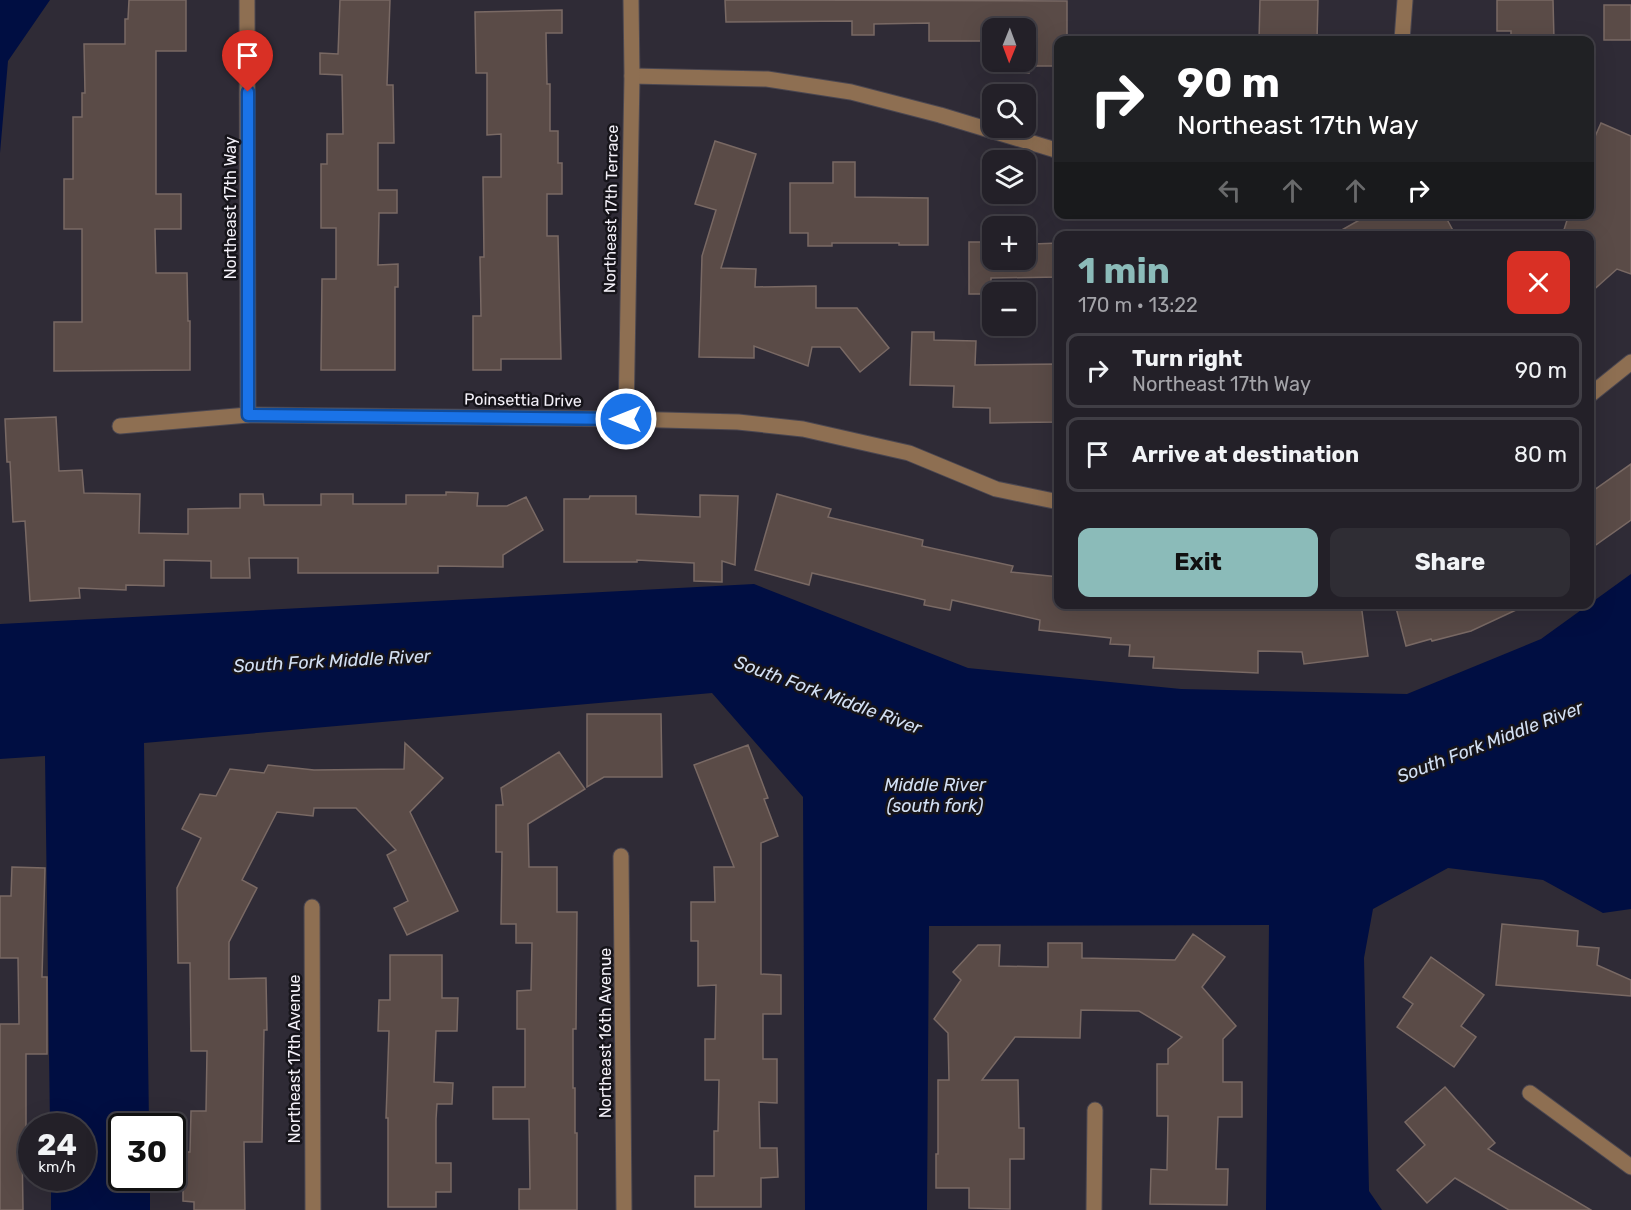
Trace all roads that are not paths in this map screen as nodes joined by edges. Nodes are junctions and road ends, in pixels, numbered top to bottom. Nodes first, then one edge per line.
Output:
1 (248, 0) edge
2 (631, 0) edge
3 (1405, 0) edge
4 (1402, 36) edge
5 (632, 76) junction
6 (1054, 150) edge
7 (1631, 362) edge
8 (1594, 392) edge
9 (248, 415) junction
10 (626, 419) junction
11 (120, 426) dead end
12 (1054, 501) edge
13 (621, 856) dead end
14 (312, 907) dead end
15 (1530, 1093) dead end
16 (1095, 1110) dead end
17 (1631, 1167) edge
18 (313, 1210) edge
19 (624, 1210) edge
20 (1094, 1210) edge

1 - 9 street, Northeast 17th Way
2 - 5 street, Northeast 17th Terrace
3 - 4 street
5 - 6 street
5 - 10 street, Northeast 17th Terrace
7 - 8 street
9 - 10 street, Poinsettia Drive
9 - 11 street, Poinsettia Drive
10 - 12 street, Poinsettia Drive
13 - 19 street, Northeast 16th Avenue
14 - 18 street, Northeast 17th Avenue
15 - 17 street
16 - 20 street

